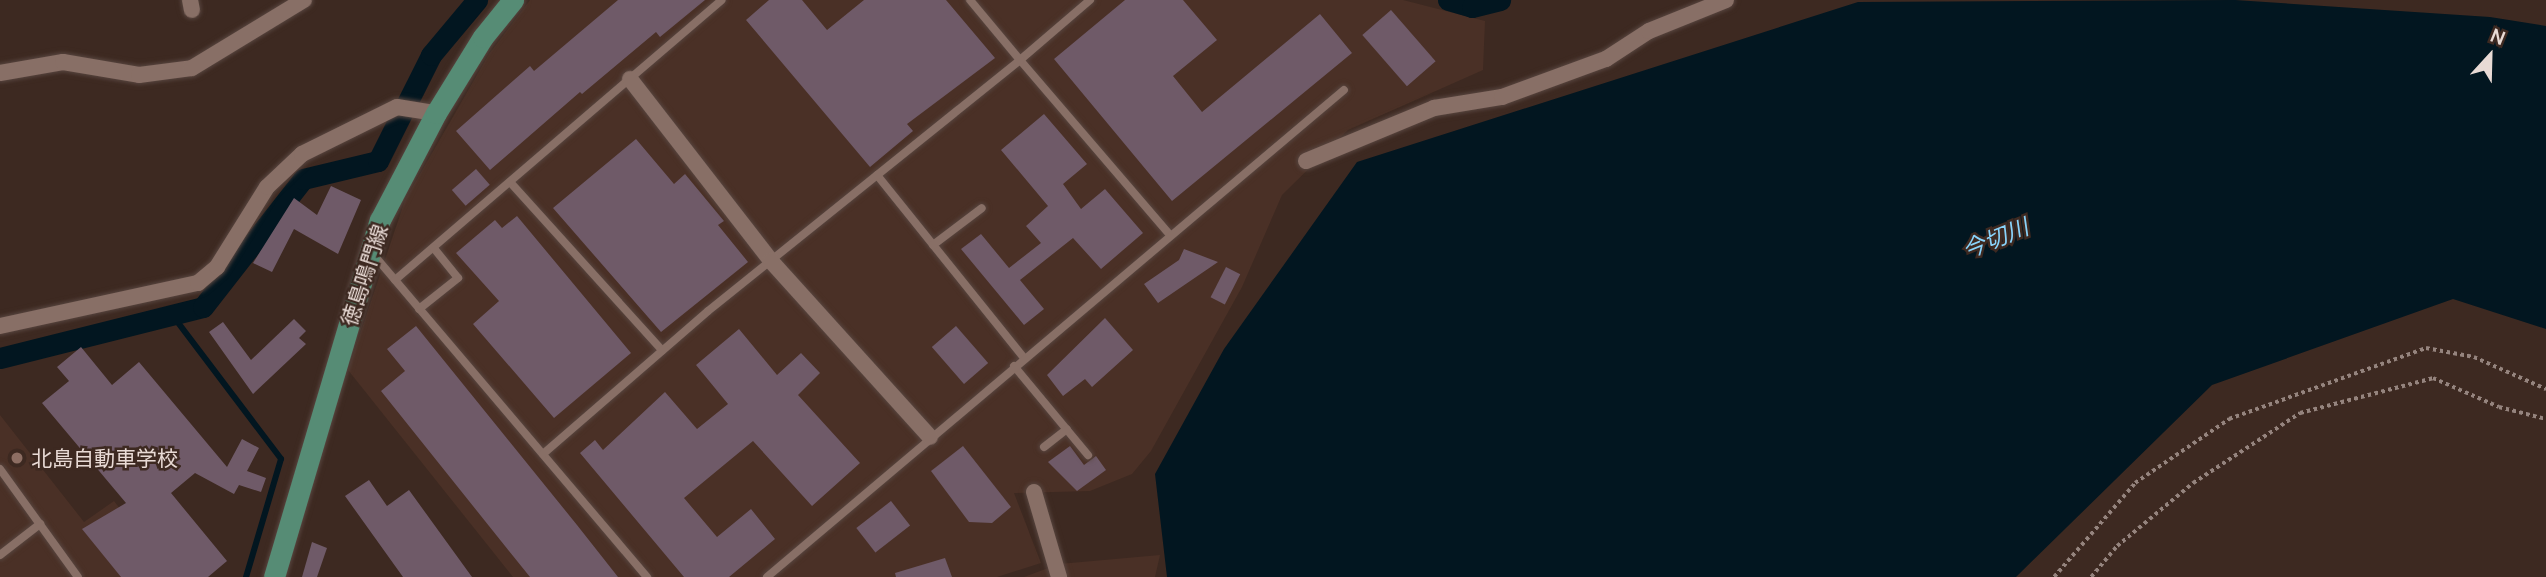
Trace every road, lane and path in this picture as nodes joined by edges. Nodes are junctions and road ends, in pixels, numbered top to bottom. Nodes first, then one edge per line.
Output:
1 (304, 0) edge
2 (513, 0) edge
3 (722, 0) edge
4 (970, 0) edge
5 (1090, 0) edge
6 (1726, 0) edge
7 (1020, 60) junction
8 (0, 73) edge
9 (630, 79) junction
10 (1344, 90) dead end
11 (436, 113) junction
12 (1306, 161) dead end
13 (877, 175) junction
14 (510, 182) junction
15 (982, 208) dead end
16 (1169, 234) junction
17 (933, 245) junction
18 (433, 248) junction
19 (371, 251) junction
20 (771, 261) junction
21 (396, 281) junction
22 (419, 309) junction
23 (0, 326) edge
24 (662, 351) junction
25 (1024, 358) junction
26 (1014, 366) junction
27 (2546, 388) edge
28 (2546, 419) edge
29 (1067, 429) junction
30 (930, 437) junction
31 (1044, 447) dead end
32 (543, 454) junction
33 (1088, 455) dead end
34 (0, 469) edge
35 (8, 480) junction
36 (0, 486) edge
37 (1034, 492) dead end
38 (40, 524) junction
39 (0, 555) edge
40 (78, 577) edge
41 (274, 577) edge
42 (647, 577) edge
43 (767, 577) edge
44 (1059, 577) edge
45 (2054, 577) edge
46 (2091, 577) edge

1 - 8 street
2 - 11 main road, 徳島鳴門線
3 - 9 lane
4 - 7 lane
5 - 7 lane
6 - 12 street
7 - 13 lane
7 - 16 lane
9 - 14 lane
9 - 20 street
10 - 16 lane
11 - 19 main road, 徳島鳴門線
11 - 23 street
13 - 17 lane
13 - 20 lane
14 - 18 lane
14 - 24 lane
15 - 17 lane
16 - 25 lane
17 - 25 lane
18 - 21 lane
18 - 22 lane
19 - 21 lane
19 - 41 main road, 徳島鳴門線
20 - 24 lane
20 - 30 street
21 - 22 lane
22 - 32 lane
24 - 32 lane
25 - 26 lane
26 - 29 lane
26 - 30 lane
27 - 45 path
28 - 46 path
29 - 31 lane
29 - 33 lane
30 - 43 lane
32 - 42 lane
34 - 35 lane
35 - 36 lane
35 - 38 lane
37 - 44 street
38 - 39 lane
38 - 40 lane

